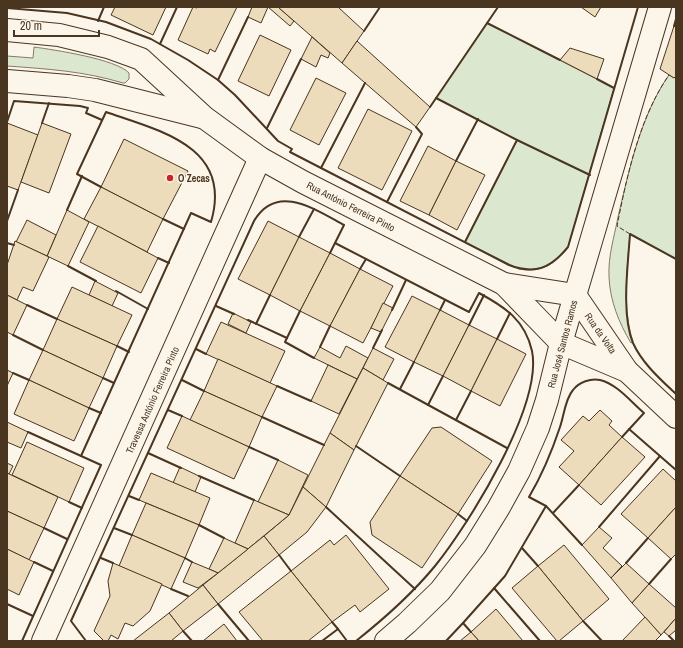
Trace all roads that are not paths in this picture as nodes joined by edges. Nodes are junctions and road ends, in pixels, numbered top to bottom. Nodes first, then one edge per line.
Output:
1 (660, 7) edge
2 (7, 30) edge
3 (7, 81) edge
4 (205, 118) junction
5 (260, 158) junction
6 (504, 284) junction
7 (575, 295) junction
8 (561, 343) junction
9 (627, 371) junction
10 (676, 417) edge
11 (43, 641) edge
12 (386, 641) edge

1 - 7 street, Rua José Santos Ramos
2 - 4 street, Rua António Ferreira Pinto
3 - 4 street, Rua António Ferreira Pinto
4 - 5 street, Rua António Ferreira Pinto
5 - 6 street, Rua António Ferreira Pinto
5 - 11 street, Travessa António Ferreira Pinto
6 - 7 street, Rua António Ferreira Pinto
6 - 8 street, Rua António Ferreira Pinto
7 - 8 street, Rua José Santos Ramos
7 - 9 street, Rua da Volta
8 - 9 street, Rua da Volta
8 - 12 street, Rua José Santos Ramos
9 - 10 street, Rua da Volta

